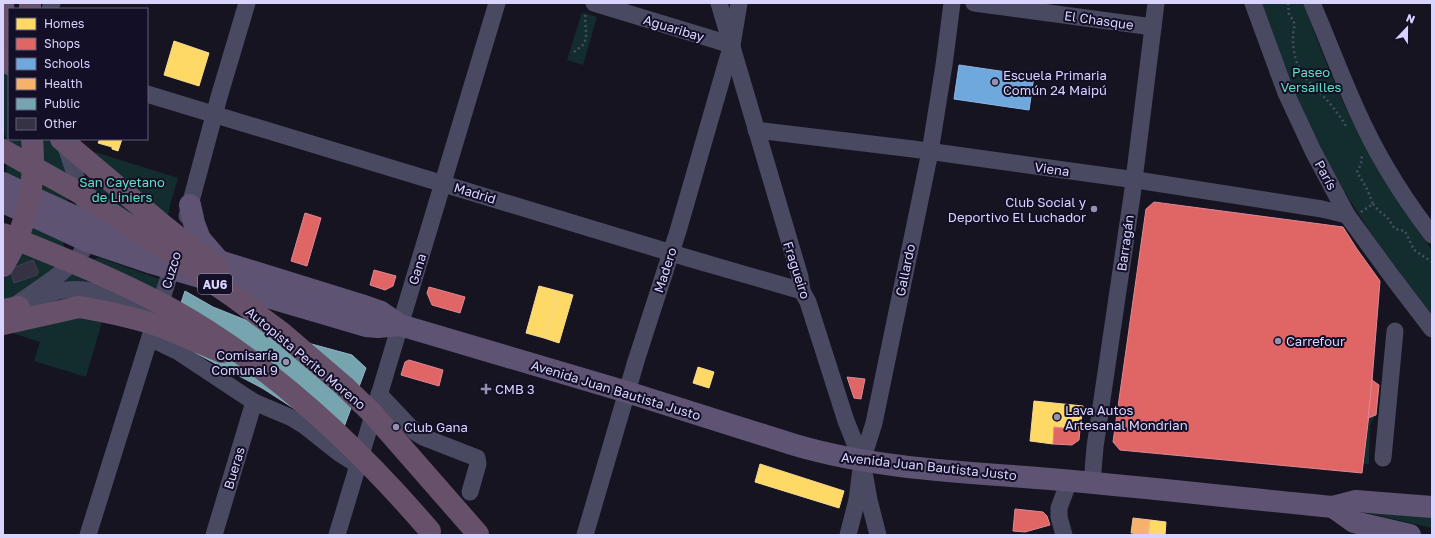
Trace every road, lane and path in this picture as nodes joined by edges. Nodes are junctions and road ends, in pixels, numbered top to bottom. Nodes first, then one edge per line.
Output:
1 (3, 3) edge
2 (247, 3) edge
3 (496, 3) edge
4 (719, 3) edge
5 (739, 3) edge
6 (952, 3) edge
7 (974, 3) edge
8 (1156, 3) edge
9 (1253, 3) edge
10 (1288, 3) edge
11 (1312, 3) edge
12 (590, 6) edge
13 (1153, 27) junction
14 (8, 37) edge
15 (732, 45) junction
16 (3, 52) edge
17 (574, 52) dead end
18 (8, 62) edge
19 (148, 94) edge
20 (214, 115) junction
21 (756, 130) junction
22 (1351, 134) dead end
23 (32, 140) edge
24 (62, 140) edge
25 (63, 140) edge
26 (71, 140) edge
27 (3, 150) edge
28 (930, 152) junction
29 (1361, 152) dead end
30 (90, 164) junction
31 (1134, 180) junction
32 (3, 183) edge
33 (442, 183) junction
34 (3, 202) edge
35 (1373, 204) junction
36 (190, 205) junction
37 (1349, 217) junction
38 (88, 232) junction
39 (3, 234) edge
40 (1432, 235) edge
41 (671, 252) junction
42 (174, 259) junction
43 (219, 261) junction
44 (1432, 262) edge
45 (3, 266) edge
46 (802, 291) junction
47 (158, 312) junction
48 (5, 313) edge
49 (400, 325) junction
50 (1432, 329) edge
51 (1395, 331) dead end
52 (150, 338) junction
53 (262, 369) junction
54 (344, 386) junction
55 (627, 392) junction
56 (379, 394) junction
57 (254, 402) junction
58 (1383, 458) dead end
59 (862, 461) junction
60 (358, 465) junction
61 (1069, 481) junction
62 (1092, 483) junction
63 (470, 492) dead end
64 (1333, 507) junction
65 (1432, 507) edge
66 (432, 534) edge
67 (88, 535) edge
68 (214, 535) edge
69 (337, 535) edge
70 (479, 535) edge
71 (585, 535) edge
72 (848, 535) edge
73 (878, 535) edge
74 (1064, 535) edge
75 (1410, 535) edge

1 - 14 highway
2 - 20 street, Cuzco
3 - 33 street, Gana
4 - 15 street, Fragueiro
5 - 15 street, Madero
6 - 28 street, Gallardo
7 - 13 street, El Chasque
8 - 13 street, Barragán
9 - 37 street, París
10 - 22 path
11 - 40 street
12 - 15 street, Aguaribay
12 - 17 path
13 - 31 street, Barragán
15 - 21 street, Fragueiro
15 - 41 street, Madero
16 - 18 highway
19 - 20 street, Madrid
20 - 33 street, Madrid
20 - 36 street, Cuzco
21 - 28 street, Viena
21 - 46 street, Fragueiro
23 - 45 highway, bridge
24 - 38 street
25 - 30 highway, bridge
26 - 30 highway, bridge
27 - 54 highway, Autopista Perito Moreno / AU6, bridge
28 - 31 street, Viena
28 - 59 street, Gallardo
29 - 35 path
30 - 54 highway, bridge
31 - 37 street, Viena
31 - 62 street, Barragán
32 - 38 main road, Avenida Juan Bautista Justo
33 - 41 street, Madrid
33 - 49 street, Gana
34 - 38 main road, Avenida Juan Bautista Justo
35 - 37 path
35 - 44 path
36 - 42 street, Cuzco
36 - 43 main road
37 - 50 street, París
38 - 42 main road, Avenida Juan Bautista Justo
38 - 48 street
39 - 53 highway, bridge
41 - 46 street, Madrid
41 - 55 street, Madero
42 - 43 main road, Avenida Juan Bautista Justo
42 - 47 street, Cuzco
42 - 49 main road, Avenida Juan Bautista Justo
43 - 49 main road, Avenida Juan Bautista Justo
46 - 59 street, Fragueiro
47 - 48 street
47 - 52 street, Cuzco
48 - 53 highway, bridge
49 - 55 main road, Avenida Juan Bautista Justo
49 - 56 street, Gana
51 - 58 street
52 - 57 street
52 - 67 street, Cuzco
53 - 66 highway, bridge
54 - 70 highway, Autopista Perito Moreno / AU6, bridge
55 - 59 main road, Avenida Juan Bautista Justo
55 - 71 street, Madero
56 - 60 street, Gana
56 - 63 street
57 - 60 street
57 - 68 street, Bueras
59 - 61 main road, Avenida Juan Bautista Justo
59 - 72 street, Gallardo
59 - 73 street, Fragueiro
60 - 69 street, Gana
61 - 62 main road, Avenida Juan Bautista Justo
61 - 74 street
62 - 64 main road, Avenida Juan Bautista Justo
64 - 65 main road, Avenida Juan Bautista Justo
64 - 75 main road, Avenida Juan Bautista Justo

